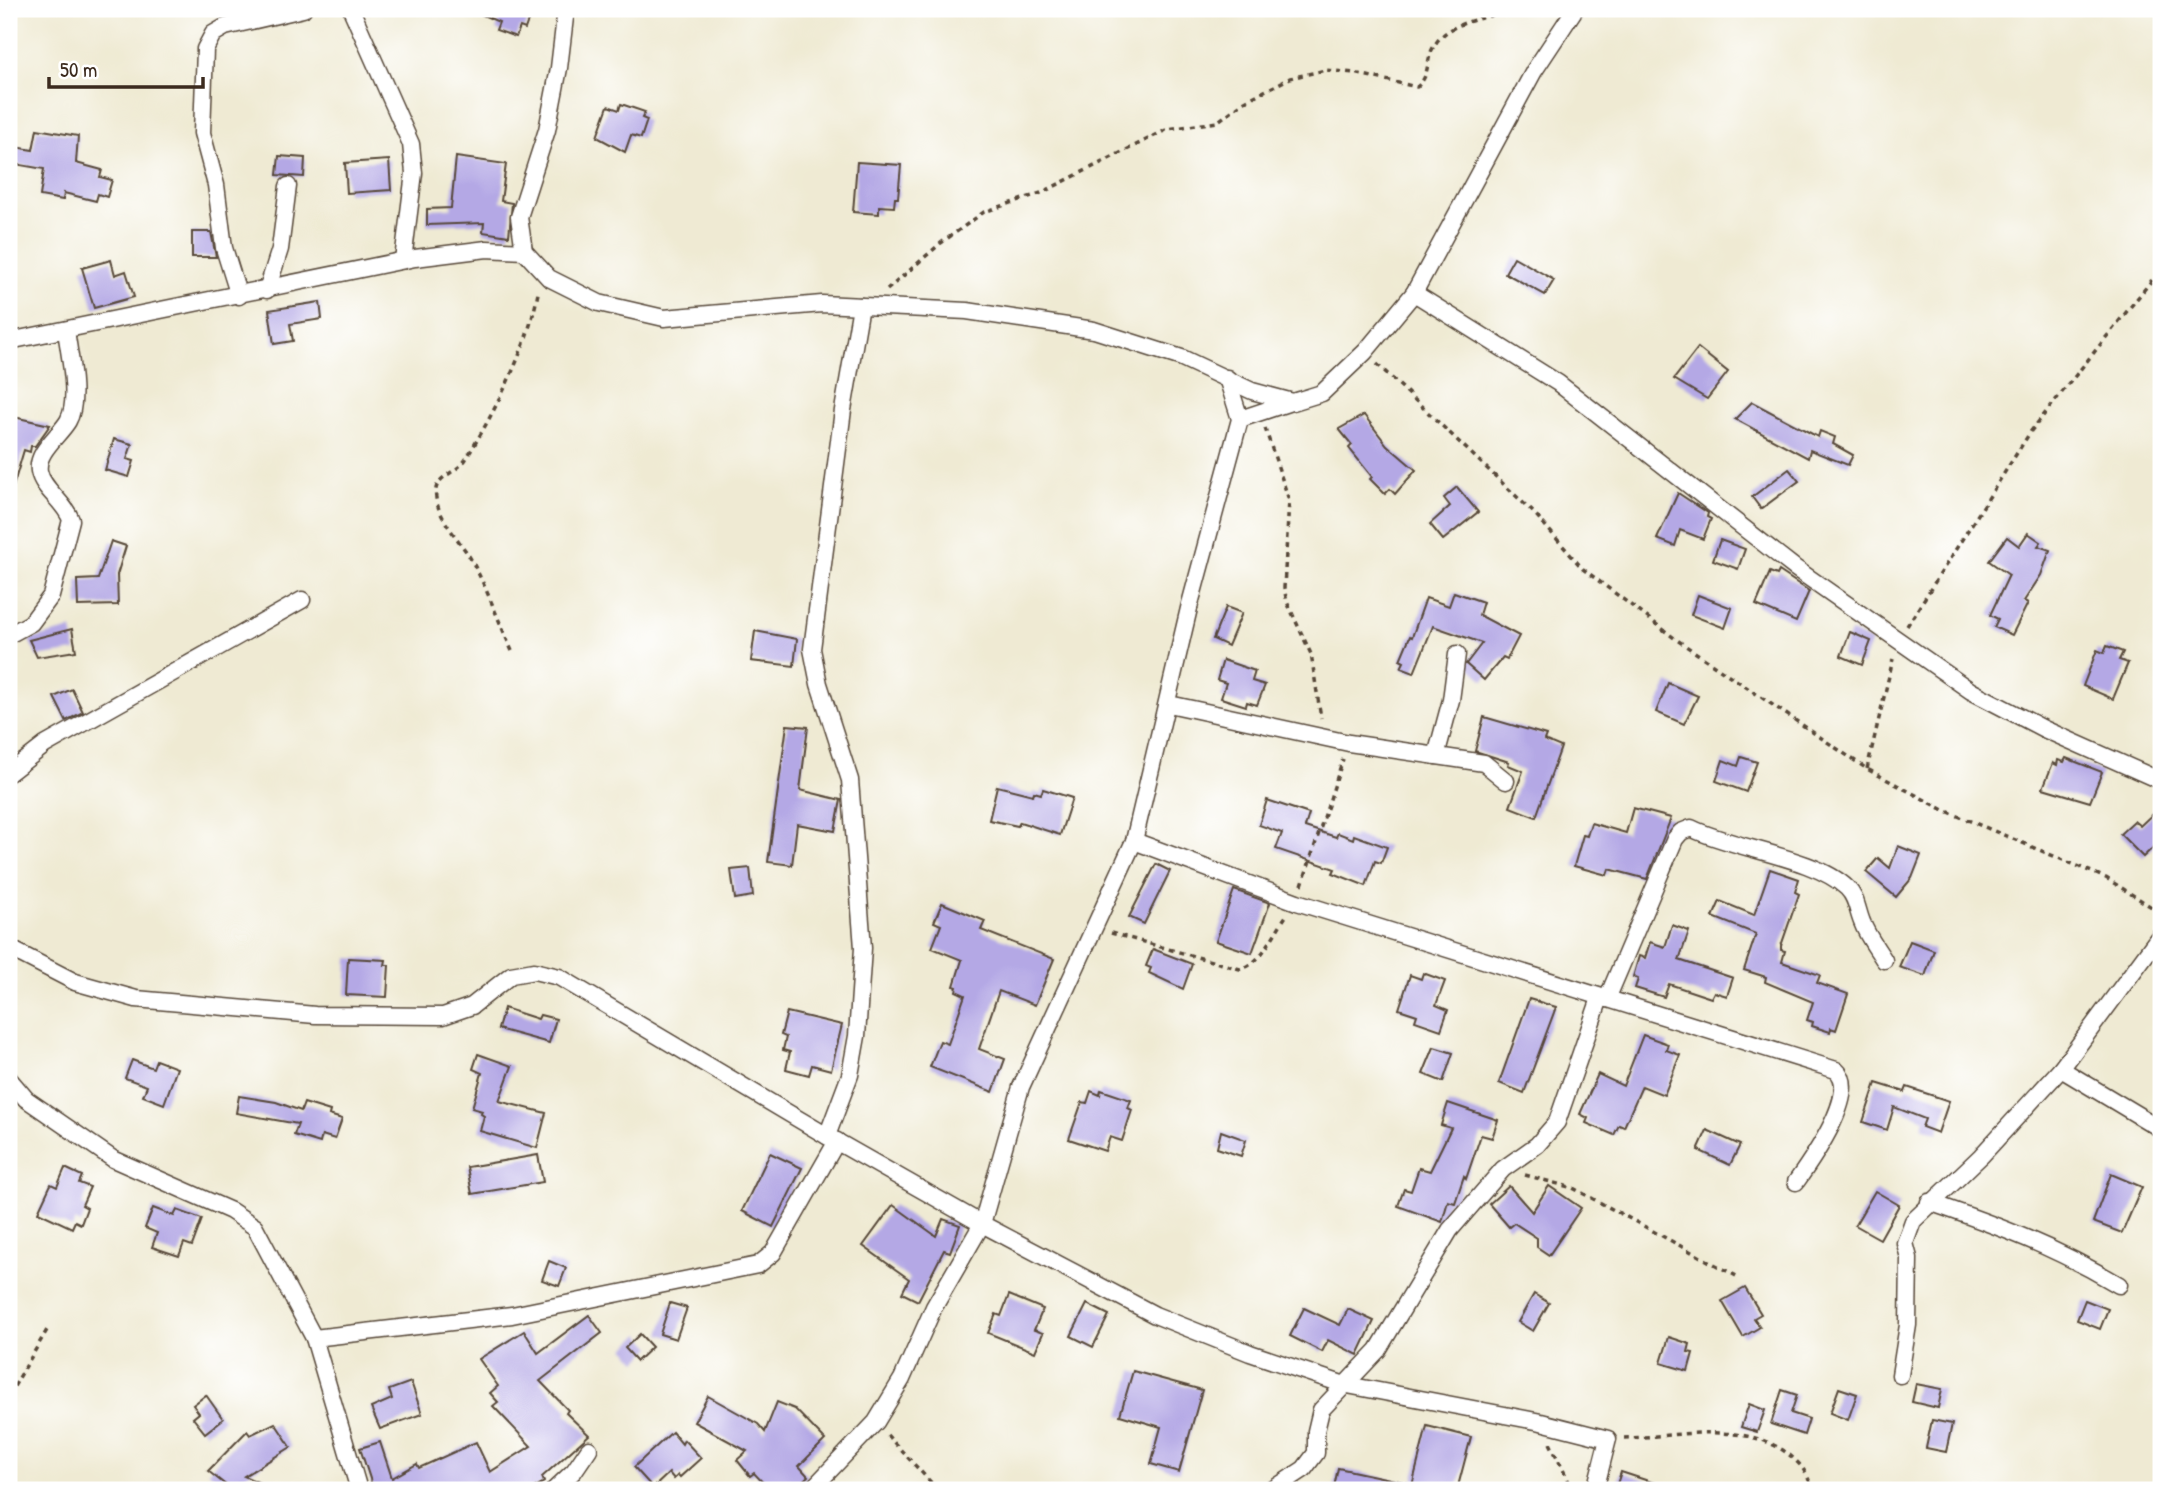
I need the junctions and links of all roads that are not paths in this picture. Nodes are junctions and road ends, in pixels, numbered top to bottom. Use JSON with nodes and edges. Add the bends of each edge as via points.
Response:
{"nodes":[{"id":1,"x":303,"y":9,"type":"edge"},
{"id":2,"x":351,"y":9,"type":"edge"},
{"id":3,"x":566,"y":9,"type":"edge"},
{"id":4,"x":1575,"y":9,"type":"edge"},
{"id":5,"x":288,"y":186,"type":"dead end"},
{"id":6,"x":524,"y":251,"type":"junction"},
{"id":7,"x":403,"y":260,"type":"junction"},
{"id":8,"x":267,"y":290,"type":"junction"},
{"id":9,"x":1413,"y":293,"type":"junction"},
{"id":10,"x":239,"y":296,"type":"junction"},
{"id":11,"x":866,"y":306,"type":"junction"},
{"id":12,"x":66,"y":330,"type":"junction"},
{"id":13,"x":9,"y":341,"type":"edge"},
{"id":14,"x":1227,"y":378,"type":"junction"},
{"id":15,"x":1293,"y":401,"type":"junction"},
{"id":16,"x":1240,"y":419,"type":"junction"},
{"id":17,"x":302,"y":600,"type":"dead end"},
{"id":18,"x":9,"y":635,"type":"edge"},
{"id":19,"x":1457,"y":654,"type":"dead end"},
{"id":20,"x":1169,"y":704,"type":"junction"},
{"id":21,"x":1436,"y":756,"type":"junction"},
{"id":22,"x":9,"y":773,"type":"edge"},
{"id":23,"x":1506,"y":781,"type":"dead end"},
{"id":24,"x":2161,"y":781,"type":"edge"},
{"id":25,"x":1134,"y":841,"type":"junction"},
{"id":26,"x":2161,"y":934,"type":"edge"},
{"id":27,"x":9,"y":948,"type":"edge"},
{"id":28,"x":1884,"y":960,"type":"dead end"},
{"id":29,"x":1603,"y":999,"type":"junction"},
{"id":30,"x":2061,"y":1069,"type":"junction"},
{"id":31,"x":9,"y":1079,"type":"edge"},
{"id":32,"x":2161,"y":1129,"type":"edge"},
{"id":33,"x":832,"y":1139,"type":"junction"},
{"id":34,"x":1796,"y":1182,"type":"dead end"},
{"id":35,"x":1929,"y":1202,"type":"junction"},
{"id":36,"x":982,"y":1224,"type":"junction"},
{"id":37,"x":2119,"y":1285,"type":"dead end"},
{"id":38,"x":314,"y":1338,"type":"junction"},
{"id":39,"x":1899,"y":1375,"type":"dead end"},
{"id":40,"x":1342,"y":1384,"type":"junction"},
{"id":41,"x":589,"y":1449,"type":"dead end"},
{"id":42,"x":359,"y":1490,"type":"edge"},
{"id":43,"x":554,"y":1490,"type":"edge"},
{"id":44,"x":811,"y":1490,"type":"edge"},
{"id":45,"x":1272,"y":1490,"type":"edge"},
{"id":46,"x":1595,"y":1490,"type":"edge"}],
"edges":[{"from":1,"to":10,"type":"street","via":[[226,27],[212,34],[205,49],[202,133],[216,185],[224,248]]},
{"from":2,"to":7,"type":"street","via":[[411,145],[412,206]]},
{"from":3,"to":6,"type":"street","via":[[547,130],[519,217]]},
{"from":4,"to":9,"type":"street","via":[[1534,71]]},
{"from":5,"to":8,"type":"street","via":[[280,249]]},
{"from":6,"to":7,"type":"street","via":[[487,249]]},
{"from":6,"to":11,"type":"street","via":[[539,270],[599,303],[664,318],[822,304]]},
{"from":7,"to":8,"type":"street"},
{"from":8,"to":10,"type":"street"},
{"from":9,"to":15,"type":"street","via":[[1365,352],[1322,393]]},
{"from":9,"to":24,"type":"street","via":[[1558,383],[1795,568],[1971,691]]},
{"from":10,"to":12,"type":"street"},
{"from":11,"to":14,"type":"street","via":[[967,311],[1094,330],[1182,358]]},
{"from":11,"to":33,"type":"street","via":[[843,410],[813,649],[818,684],[850,780],[863,947],[857,1036]]},
{"from":12,"to":13,"type":"street"},
{"from":12,"to":18,"type":"street","via":[[75,405],[40,457],[38,468],[71,520],[51,596],[32,623]]},
{"from":14,"to":15,"type":"street","via":[[1252,391]]},
{"from":14,"to":16,"type":"street"},
{"from":15,"to":16,"type":"street"},
{"from":16,"to":20,"type":"street","via":[[1190,604]]},
{"from":17,"to":22,"type":"street","via":[[45,746]]},
{"from":19,"to":21,"type":"street"},
{"from":20,"to":21,"type":"street","via":[[1349,743]]},
{"from":20,"to":25,"type":"street"},
{"from":21,"to":23,"type":"street","via":[[1484,763]]},
{"from":25,"to":29,"type":"street","via":[[1297,902]]},
{"from":25,"to":36,"type":"street","via":[[1021,1087]]},
{"from":26,"to":30,"type":"street"},
{"from":27,"to":33,"type":"street","via":[[75,982],[136,999],[316,1015],[443,1016],[472,1006],[511,975],[534,971],[559,977]]},
{"from":28,"to":29,"type":"street","via":[[1846,888],[1791,861],[1717,841],[1691,828],[1675,839]]},
{"from":29,"to":34,"type":"street","via":[[1766,1046],[1842,1075],[1844,1085],[1827,1138]]},
{"from":29,"to":40,"type":"street","via":[[1557,1122],[1537,1145],[1503,1169],[1450,1230],[1378,1350]]},
{"from":30,"to":32,"type":"street"},
{"from":30,"to":35,"type":"street","via":[[1981,1156]]},
{"from":31,"to":38,"type":"street","via":[[26,1099],[113,1159],[231,1211],[255,1227]]},
{"from":33,"to":36,"type":"street"},
{"from":33,"to":38,"type":"street","via":[[773,1253],[758,1265],[512,1315]]},
{"from":35,"to":37,"type":"street","via":[[2067,1254]]},
{"from":35,"to":39,"type":"street","via":[[1913,1221],[1905,1243],[1908,1325]]},
{"from":36,"to":40,"type":"street","via":[[1155,1315]]},
{"from":36,"to":44,"type":"street","via":[[876,1422]]},
{"from":38,"to":42,"type":"street"},
{"from":40,"to":45,"type":"street","via":[[1321,1410],[1316,1453],[1304,1469]]},
{"from":40,"to":46,"type":"street","via":[[1608,1439]]},
{"from":41,"to":43,"type":"street","via":[[574,1472]]}]}
